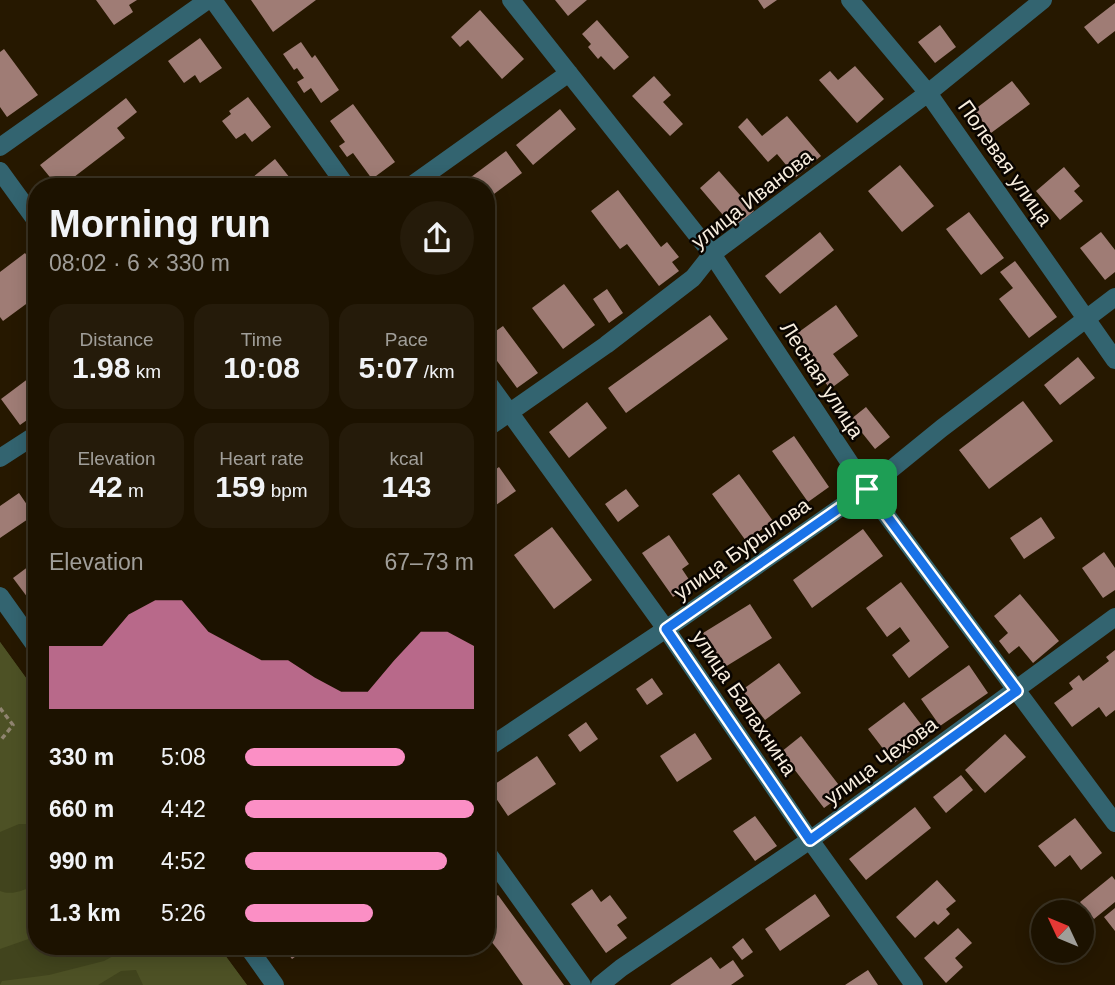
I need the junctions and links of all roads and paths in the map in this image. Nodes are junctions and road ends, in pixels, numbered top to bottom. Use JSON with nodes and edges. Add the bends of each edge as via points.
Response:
{"nodes":[{"id":1,"x":210,"y":0,"type":"edge"},
{"id":2,"x":511,"y":0,"type":"edge"},
{"id":3,"x":850,"y":0,"type":"edge"},
{"id":4,"x":1043,"y":0,"type":"edge"},
{"id":5,"x":569,"y":73,"type":"junction"},
{"id":6,"x":928,"y":93,"type":"junction"},
{"id":7,"x":0,"y":147,"type":"edge"},
{"id":8,"x":0,"y":171,"type":"edge"},
{"id":9,"x":340,"y":178,"type":"edge"},
{"id":10,"x":422,"y":178,"type":"edge"},
{"id":11,"x":28,"y":210,"type":"edge"},
{"id":12,"x":712,"y":254,"type":"junction"},
{"id":13,"x":1115,"y":297,"type":"edge"},
{"id":14,"x":1086,"y":318,"type":"junction"},
{"id":15,"x":1115,"y":360,"type":"edge"},
{"id":16,"x":495,"y":392,"type":"edge"},
{"id":17,"x":510,"y":413,"type":"junction"},
{"id":18,"x":495,"y":423,"type":"edge"},
{"id":19,"x":28,"y":440,"type":"edge"},
{"id":20,"x":0,"y":458,"type":"edge"},
{"id":21,"x":867,"y":489,"type":"junction"},
{"id":22,"x":0,"y":596,"type":"edge"},
{"id":23,"x":1115,"y":617,"type":"edge"},
{"id":24,"x":666,"y":629,"type":"junction"},
{"id":25,"x":28,"y":635,"type":"edge"},
{"id":26,"x":1017,"y":691,"type":"junction"},
{"id":27,"x":0,"y":708,"type":"edge"},
{"id":28,"x":0,"y":741,"type":"edge"},
{"id":29,"x":495,"y":743,"type":"edge"},
{"id":30,"x":1115,"y":823,"type":"edge"},
{"id":31,"x":810,"y":840,"type":"junction"},
{"id":32,"x":495,"y":864,"type":"edge"},
{"id":33,"x":254,"y":955,"type":"edge"},
{"id":34,"x":275,"y":985,"type":"edge"},
{"id":35,"x":582,"y":985,"type":"edge"},
{"id":36,"x":600,"y":985,"type":"edge"},
{"id":37,"x":914,"y":985,"type":"edge"}],
"edges":[{"from":1,"to":7,"type":"street"},
{"from":1,"to":9,"type":"street"},
{"from":2,"to":5,"type":"street","name":"Лесная улица"},
{"from":3,"to":6,"type":"street","name":"Полевая улица"},
{"from":4,"to":6,"type":"street","name":"улица Иванова"},
{"from":5,"to":10,"type":"street"},
{"from":5,"to":12,"type":"street","name":"Лесная улица"},
{"from":6,"to":12,"type":"street","name":"улица Иванова"},
{"from":6,"to":14,"type":"street","name":"Полевая улица"},
{"from":8,"to":11,"type":"street"},
{"from":12,"to":17,"type":"street","name":"улица Иванова","via":[[693,278]]},
{"from":12,"to":21,"type":"street","name":"Лесная улица"},
{"from":13,"to":14,"type":"street","name":"улица Бурылова"},
{"from":14,"to":15,"type":"street","name":"Полевая улица"},
{"from":14,"to":21,"type":"street","name":"улица Бурылова"},
{"from":16,"to":17,"type":"street","name":"улица Балахнина"},
{"from":17,"to":18,"type":"street","name":"улица Иванова"},
{"from":17,"to":24,"type":"street","name":"улица Балахнина"},
{"from":19,"to":20,"type":"street"},
{"from":21,"to":24,"type":"street","name":"улица Бурылова"},
{"from":21,"to":26,"type":"street","name":"Лесная улица"},
{"from":22,"to":25,"type":"street"},
{"from":23,"to":26,"type":"street","name":"улица Чехова"},
{"from":24,"to":29,"type":"street","name":"улица Бурылова"},
{"from":24,"to":31,"type":"street","name":"улица Балахнина"},
{"from":26,"to":30,"type":"street","name":"Лесная улица"},
{"from":26,"to":31,"type":"street","name":"улица Чехова"},
{"from":27,"to":28,"type":"path","via":[[13,726]]},
{"from":31,"to":36,"type":"street","name":"улица Чехова"},
{"from":31,"to":37,"type":"street","name":"улица Балахнина"},
{"from":32,"to":35,"type":"street"},
{"from":33,"to":34,"type":"street"}]}
